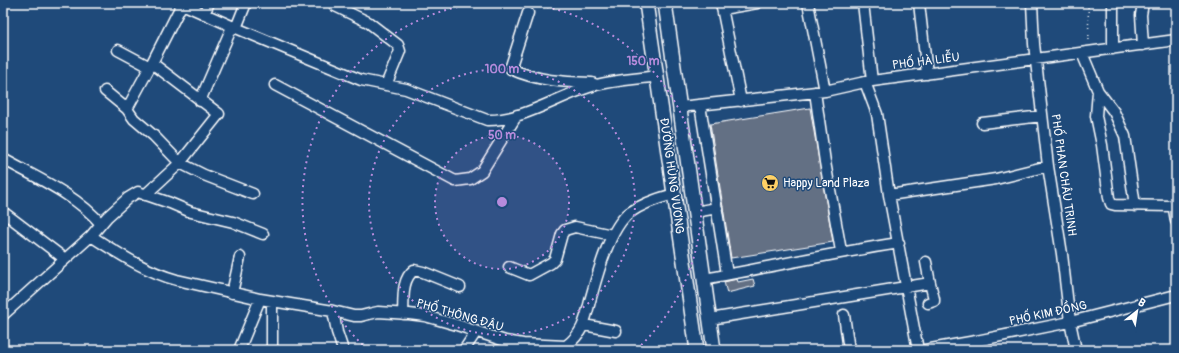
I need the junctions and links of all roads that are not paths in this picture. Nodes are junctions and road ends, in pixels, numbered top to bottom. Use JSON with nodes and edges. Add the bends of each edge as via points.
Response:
{"nodes":[{"id":1,"x":209,"y":3,"type":"edge"},
{"id":2,"x":246,"y":3,"type":"edge"},
{"id":3,"x":646,"y":3,"type":"edge"},
{"id":4,"x":757,"y":3,"type":"edge"},
{"id":5,"x":808,"y":3,"type":"edge"},
{"id":6,"x":863,"y":3,"type":"edge"},
{"id":7,"x":919,"y":3,"type":"edge"},
{"id":8,"x":1032,"y":3,"type":"edge"},
{"id":9,"x":1142,"y":3,"type":"edge"},
{"id":10,"x":181,"y":4,"type":"edge"},
{"id":11,"x":335,"y":6,"type":"dead end"},
{"id":12,"x":722,"y":6,"type":"edge"},
{"id":13,"x":1113,"y":6,"type":"dead end"},
{"id":14,"x":666,"y":9,"type":"edge"},
{"id":15,"x":528,"y":13,"type":"dead end"},
{"id":16,"x":204,"y":14,"type":"junction"},
{"id":17,"x":648,"y":18,"type":"junction"},
{"id":18,"x":234,"y":27,"type":"junction"},
{"id":19,"x":1176,"y":40,"type":"edge"},
{"id":20,"x":1143,"y":45,"type":"junction"},
{"id":21,"x":1114,"y":49,"type":"junction"},
{"id":22,"x":118,"y":50,"type":"dead end"},
{"id":23,"x":1086,"y":53,"type":"junction"},
{"id":24,"x":1036,"y":60,"type":"junction"},
{"id":25,"x":151,"y":65,"type":"junction"},
{"id":26,"x":927,"y":74,"type":"junction"},
{"id":27,"x":658,"y":76,"type":"junction"},
{"id":28,"x":868,"y":81,"type":"junction"},
{"id":29,"x":276,"y":84,"type":"dead end"},
{"id":30,"x":386,"y":85,"type":"junction"},
{"id":31,"x":596,"y":85,"type":"junction"},
{"id":32,"x":105,"y":91,"type":"dead end"},
{"id":33,"x":820,"y":91,"type":"junction"},
{"id":34,"x":1098,"y":91,"type":"junction"},
{"id":35,"x":200,"y":100,"type":"junction"},
{"id":36,"x":740,"y":101,"type":"junction"},
{"id":37,"x":700,"y":105,"type":"junction"},
{"id":38,"x":680,"y":107,"type":"junction"},
{"id":39,"x":127,"y":109,"type":"junction"},
{"id":40,"x":517,"y":115,"type":"junction"},
{"id":41,"x":1042,"y":116,"type":"junction"},
{"id":42,"x":982,"y":123,"type":"dead end"},
{"id":43,"x":3,"y":159,"type":"edge"},
{"id":44,"x":180,"y":163,"type":"junction"},
{"id":45,"x":1048,"y":166,"type":"junction"},
{"id":46,"x":253,"y":194,"type":"dead end"},
{"id":47,"x":674,"y":194,"type":"junction"},
{"id":48,"x":145,"y":195,"type":"junction"},
{"id":49,"x":889,"y":195,"type":"junction"},
{"id":50,"x":1135,"y":206,"type":"junction"},
{"id":51,"x":717,"y":208,"type":"junction"},
{"id":52,"x":3,"y":212,"type":"edge"},
{"id":53,"x":695,"y":212,"type":"junction"},
{"id":54,"x":1176,"y":221,"type":"edge"},
{"id":55,"x":101,"y":224,"type":"junction"},
{"id":56,"x":263,"y":234,"type":"dead end"},
{"id":57,"x":612,"y":235,"type":"junction"},
{"id":58,"x":91,"y":236,"type":"junction"},
{"id":59,"x":899,"y":243,"type":"junction"},
{"id":60,"x":841,"y":252,"type":"junction"},
{"id":61,"x":240,"y":257,"type":"dead end"},
{"id":62,"x":65,"y":259,"type":"junction"},
{"id":63,"x":926,"y":262,"type":"dead end"},
{"id":64,"x":509,"y":267,"type":"dead end"},
{"id":65,"x":727,"y":274,"type":"junction"},
{"id":66,"x":704,"y":279,"type":"junction"},
{"id":67,"x":930,"y":283,"type":"junction"},
{"id":68,"x":460,"y":287,"type":"dead end"},
{"id":69,"x":908,"y":287,"type":"junction"},
{"id":70,"x":232,"y":293,"type":"junction"},
{"id":71,"x":1176,"y":296,"type":"edge"},
{"id":72,"x":260,"y":299,"type":"junction"},
{"id":73,"x":272,"y":301,"type":"junction"},
{"id":74,"x":928,"y":303,"type":"dead end"},
{"id":75,"x":333,"y":311,"type":"junction"},
{"id":76,"x":403,"y":314,"type":"junction"},
{"id":77,"x":3,"y":315,"type":"edge"},
{"id":78,"x":844,"y":315,"type":"dead end"},
{"id":79,"x":710,"y":319,"type":"junction"},
{"id":80,"x":1070,"y":322,"type":"junction"},
{"id":81,"x":584,"y":325,"type":"junction"},
{"id":82,"x":616,"y":331,"type":"dead end"},
{"id":83,"x":476,"y":332,"type":"junction"},
{"id":84,"x":565,"y":348,"type":"edge"},
{"id":85,"x":239,"y":350,"type":"edge"},
{"id":86,"x":272,"y":350,"type":"edge"},
{"id":87,"x":343,"y":350,"type":"edge"},
{"id":88,"x":464,"y":350,"type":"edge"},
{"id":89,"x":697,"y":350,"type":"edge"},
{"id":90,"x":714,"y":350,"type":"edge"},
{"id":91,"x":849,"y":350,"type":"edge"},
{"id":92,"x":918,"y":350,"type":"edge"},
{"id":93,"x":925,"y":350,"type":"edge"},
{"id":94,"x":1076,"y":350,"type":"edge"}],
"edges":[{"from":1,"to":16,"type":"street"},
{"from":2,"to":18,"type":"street"},
{"from":3,"to":17,"type":"main road","name":"ĐƯỜNG HÙNG VƯƠNG"},
{"from":4,"to":12,"type":"street"},
{"from":5,"to":33,"type":"street"},
{"from":6,"to":28,"type":"street"},
{"from":7,"to":26,"type":"street"},
{"from":8,"to":24,"type":"street","name":"PHỐ PHAN CHÂU TRINH"},
{"from":9,"to":20,"type":"street"},
{"from":10,"to":16,"type":"street"},
{"from":10,"to":25,"type":"street"},
{"from":11,"to":30,"type":"street","via":[[368,22],[398,45],[400,51]]},
{"from":12,"to":36,"type":"street"},
{"from":13,"to":21,"type":"street"},
{"from":14,"to":17,"type":"main road"},
{"from":14,"to":38,"type":"main road","name":"ĐƯỜNG HÙNG VƯƠNG"},
{"from":15,"to":31,"type":"street","via":[[511,69],[524,75],[559,82]]},
{"from":16,"to":18,"type":"street"},
{"from":17,"to":27,"type":"main road","name":"ĐƯỜNG HÙNG VƯƠNG"},
{"from":18,"to":30,"type":"street","via":[[361,80]]},
{"from":18,"to":35,"type":"street"},
{"from":19,"to":20,"type":"street","name":"PHỐ HÀ LIỄU"},
{"from":20,"to":21,"type":"street","name":"PHỐ HÀ LIỄU"},
{"from":21,"to":23,"type":"street","name":"PHỐ HÀ LIỄU"},
{"from":22,"to":25,"type":"street"},
{"from":23,"to":24,"type":"street","name":"PHỐ HÀ LIỄU"},
{"from":23,"to":34,"type":"street"},
{"from":24,"to":26,"type":"street","name":"PHỐ HÀ LIỄU"},
{"from":24,"to":41,"type":"street","name":"PHỐ PHAN CHÂU TRINH"},
{"from":25,"to":35,"type":"street"},
{"from":25,"to":39,"type":"street"},
{"from":26,"to":28,"type":"street","name":"PHỐ HÀ LIỄU"},
{"from":27,"to":31,"type":"street"},
{"from":27,"to":47,"type":"main road","name":"ĐƯỜNG HÙNG VƯƠNG"},
{"from":28,"to":33,"type":"street","name":"PHỐ HÀ LIỄU"},
{"from":28,"to":49,"type":"street","via":[[877,114]]},
{"from":29,"to":40,"type":"street","via":[[455,181],[470,179],[482,171]]},
{"from":30,"to":40,"type":"street","via":[[406,89],[487,120]]},
{"from":31,"to":40,"type":"street"},
{"from":32,"to":39,"type":"street"},
{"from":33,"to":36,"type":"street","name":"PHỐ HÀ LIỄU"},
{"from":33,"to":60,"type":"street","via":[[825,162]]},
{"from":34,"to":50,"type":"street","via":[[1114,112],[1125,136]]},
{"from":34,"to":50,"type":"street","via":[[1096,116],[1110,201],[1115,205]]},
{"from":35,"to":44,"type":"street","via":[[219,114]]},
{"from":36,"to":37,"type":"street","name":"PHỐ HÀ LIỄU"},
{"from":37,"to":38,"type":"street","name":"PHỐ HÀ LIỄU"},
{"from":37,"to":51,"type":"street"},
{"from":38,"to":53,"type":"main road","name":"ĐƯỜNG HÙNG VƯƠNG"},
{"from":39,"to":44,"type":"street","via":[[134,119]]},
{"from":41,"to":42,"type":"street"},
{"from":41,"to":45,"type":"street","name":"PHỐ PHAN CHÂU TRINH"},
{"from":43,"to":55,"type":"street","via":[[85,207]]},
{"from":44,"to":46,"type":"street"},
{"from":44,"to":48,"type":"street"},
{"from":45,"to":49,"type":"street","via":[[996,179]]},
{"from":45,"to":80,"type":"street","name":"PHỐ PHAN CHÂU TRINH"},
{"from":47,"to":57,"type":"street","name":"PHỐ THÔNG ĐẬU","via":[[644,204],[630,212]]},
{"from":47,"to":89,"type":"main road","name":"ĐƯỜNG HÙNG VƯƠNG"},
{"from":48,"to":55,"type":"street","via":[[138,192],[133,194]]},
{"from":48,"to":56,"type":"street"},
{"from":49,"to":59,"type":"street"},
{"from":50,"to":54,"type":"street","via":[[1171,206]]},
{"from":51,"to":53,"type":"street"},
{"from":51,"to":65,"type":"street"},
{"from":52,"to":62,"type":"street"},
{"from":53,"to":66,"type":"main road","name":"ĐƯỜNG HÙNG VƯƠNG"},
{"from":55,"to":58,"type":"street"},
{"from":57,"to":64,"type":"street","via":[[575,227],[565,230],[552,263],[529,275]]},
{"from":57,"to":81,"type":"street","name":"PHỐ THÔNG ĐẬU","via":[[598,273]]},
{"from":58,"to":62,"type":"street"},
{"from":58,"to":70,"type":"street","name":"PHỐ THÔNG ĐẬU","via":[[165,277]]},
{"from":59,"to":60,"type":"street"},
{"from":59,"to":69,"type":"street"},
{"from":60,"to":65,"type":"street"},
{"from":61,"to":70,"type":"street"},
{"from":62,"to":77,"type":"street"},
{"from":63,"to":67,"type":"street"},
{"from":65,"to":66,"type":"street"},
{"from":66,"to":79,"type":"main road","name":"ĐƯỜNG HÙNG VƯƠNG"},
{"from":67,"to":69,"type":"street"},
{"from":67,"to":74,"type":"street","via":[[934,301]]},
{"from":68,"to":76,"type":"street","via":[[414,270],[404,285]]},
{"from":69,"to":79,"type":"street"},
{"from":69,"to":92,"type":"street"},
{"from":70,"to":72,"type":"street","name":"PHỐ THÔNG ĐẬU"},
{"from":71,"to":80,"type":"street","name":"PHỐ KIM ĐỒNG"},
{"from":72,"to":73,"type":"street","name":"PHỐ THÔNG ĐẬU"},
{"from":72,"to":85,"type":"street"},
{"from":73,"to":75,"type":"street","name":"PHỐ THÔNG ĐẬU"},
{"from":73,"to":86,"type":"street"},
{"from":75,"to":76,"type":"street","name":"PHỐ THÔNG ĐẬU","via":[[354,316],[378,312]]},
{"from":75,"to":87,"type":"street"},
{"from":76,"to":83,"type":"street","name":"PHỐ THÔNG ĐẬU","via":[[425,316]]},
{"from":78,"to":91,"type":"street"},
{"from":79,"to":90,"type":"main road","name":"ĐƯỜNG HÙNG VƯƠNG"},
{"from":80,"to":93,"type":"street","name":"PHỐ KIM ĐỒNG"},
{"from":80,"to":94,"type":"street","name":"PHỐ PHAN CHÂU TRINH"},
{"from":81,"to":82,"type":"street"},
{"from":81,"to":84,"type":"street","name":"PHỐ THÔNG ĐẬU"},
{"from":83,"to":84,"type":"street","name":"PHỐ THÔNG ĐẬU","via":[[514,343]]},
{"from":83,"to":88,"type":"street"}]}
